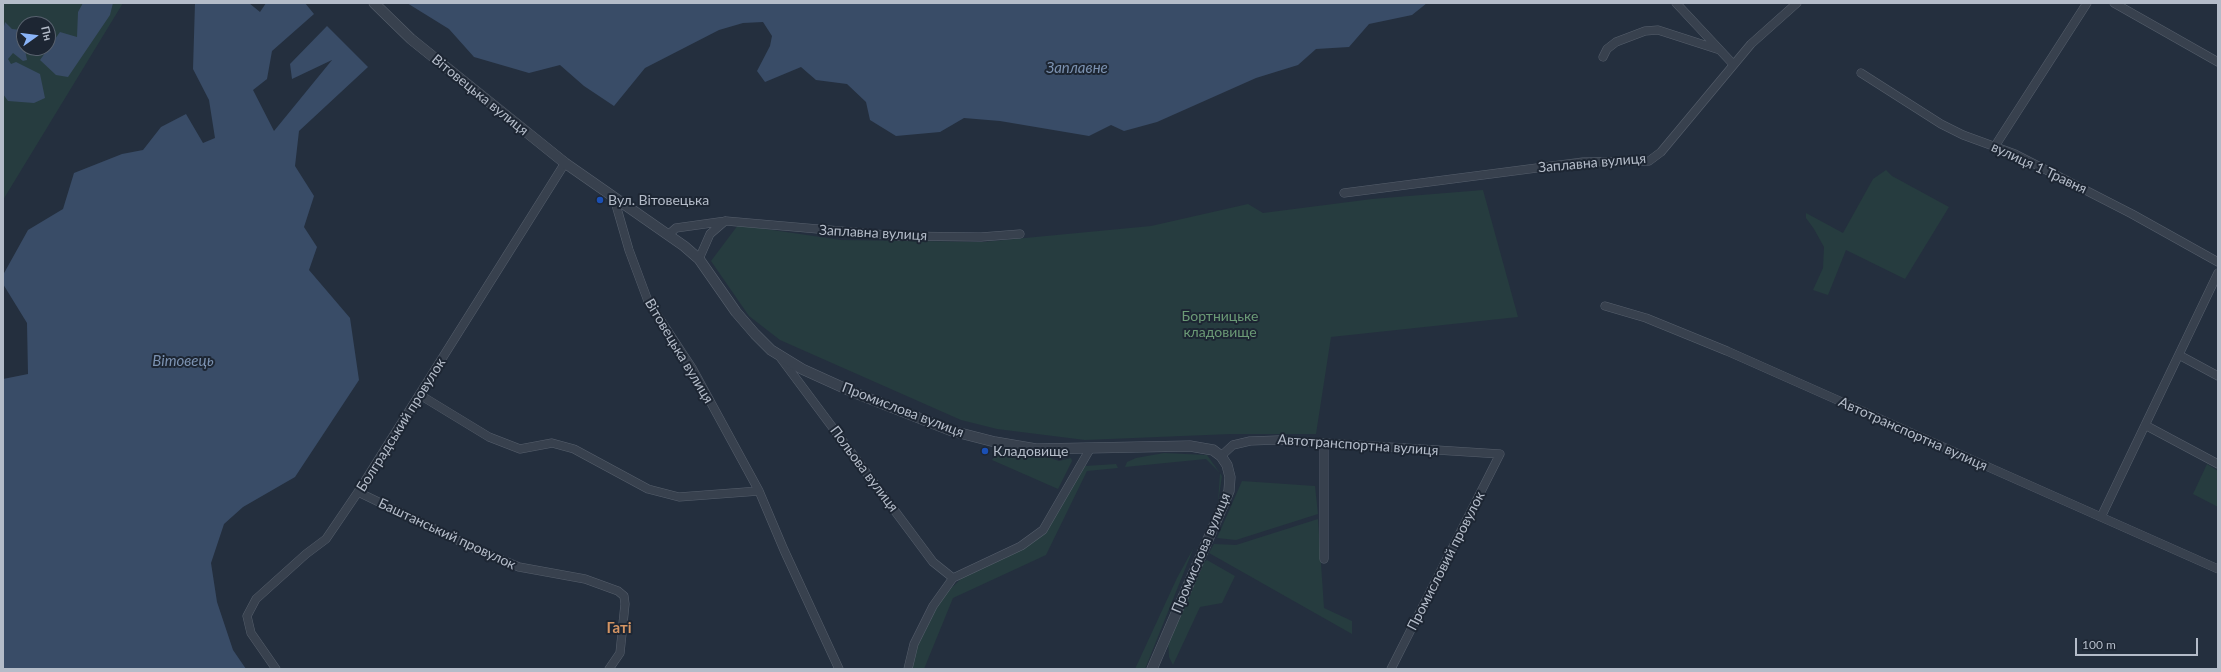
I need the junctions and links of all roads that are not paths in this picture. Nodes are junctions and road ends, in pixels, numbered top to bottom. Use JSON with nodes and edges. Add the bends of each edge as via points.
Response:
{"nodes":[{"id":1,"x":374,"y":3,"type":"edge"},
{"id":2,"x":1676,"y":3,"type":"edge"},
{"id":3,"x":1797,"y":3,"type":"edge"},
{"id":4,"x":2087,"y":3,"type":"edge"},
{"id":5,"x":2114,"y":3,"type":"edge"},
{"id":6,"x":1720,"y":50,"type":"junction"},
{"id":7,"x":1603,"y":57,"type":"dead end"},
{"id":8,"x":2218,"y":62,"type":"edge"},
{"id":9,"x":1733,"y":64,"type":"junction"},
{"id":10,"x":1861,"y":73,"type":"dead end"},
{"id":11,"x":1995,"y":146,"type":"junction"},
{"id":12,"x":564,"y":163,"type":"junction"},
{"id":13,"x":1344,"y":193,"type":"dead end"},
{"id":14,"x":614,"y":198,"type":"junction"},
{"id":15,"x":726,"y":221,"type":"junction"},
{"id":16,"x":1020,"y":234,"type":"dead end"},
{"id":17,"x":668,"y":235,"type":"junction"},
{"id":18,"x":698,"y":259,"type":"junction"},
{"id":19,"x":2218,"y":262,"type":"edge"},
{"id":20,"x":2218,"y":273,"type":"edge"},
{"id":21,"x":1605,"y":306,"type":"dead end"},
{"id":22,"x":2179,"y":355,"type":"junction"},
{"id":23,"x":780,"y":356,"type":"junction"},
{"id":24,"x":2218,"y":376,"type":"edge"},
{"id":25,"x":420,"y":395,"type":"junction"},
{"id":26,"x":2145,"y":425,"type":"junction"},
{"id":27,"x":1324,"y":444,"type":"junction"},
{"id":28,"x":1090,"y":449,"type":"junction"},
{"id":29,"x":1500,"y":454,"type":"joint"},
{"id":30,"x":1221,"y":456,"type":"junction"},
{"id":31,"x":2218,"y":464,"type":"edge"},
{"id":32,"x":759,"y":490,"type":"junction"},
{"id":33,"x":358,"y":492,"type":"junction"},
{"id":34,"x":2101,"y":517,"type":"junction"},
{"id":35,"x":1324,"y":558,"type":"dead end"},
{"id":36,"x":2218,"y":569,"type":"edge"},
{"id":37,"x":953,"y":578,"type":"junction"},
{"id":38,"x":276,"y":669,"type":"edge"},
{"id":39,"x":609,"y":669,"type":"edge"},
{"id":40,"x":839,"y":669,"type":"edge"},
{"id":41,"x":908,"y":669,"type":"edge"},
{"id":42,"x":1152,"y":669,"type":"edge"},
{"id":43,"x":1391,"y":669,"type":"edge"}],
"edges":[{"from":1,"to":12,"type":"street","name":"Вітовецька вулиця","via":[[411,39]]},
{"from":2,"to":6,"type":"street"},
{"from":3,"to":9,"type":"street","name":"Заплавна вулиця","via":[[1772,24]]},
{"from":4,"to":11,"type":"street"},
{"from":5,"to":8,"type":"street"},
{"from":6,"to":7,"type":"street","via":[[1658,30],[1645,31],[1616,42],[1607,49]]},
{"from":6,"to":9,"type":"street"},
{"from":9,"to":13,"type":"street","name":"Заплавна вулиця","via":[[1661,152],[1649,161],[1582,162]]},
{"from":10,"to":11,"type":"street","name":"вулиця 1 Травня","via":[[1941,124]]},
{"from":11,"to":19,"type":"street","name":"вулиця 1 Травня","via":[[2132,214]]},
{"from":12,"to":14,"type":"street","name":"Вітовецька вулиця"},
{"from":12,"to":25,"type":"street","name":"Болградський провулок"},
{"from":14,"to":17,"type":"street","name":"Промислова вулиця"},
{"from":14,"to":32,"type":"street","name":"Вітовецька вулиця","via":[[629,250],[648,301],[692,368]]},
{"from":15,"to":16,"type":"street","name":"Заплавна вулиця","via":[[898,236],[981,237]]},
{"from":15,"to":17,"type":"street","name":"Заплавна вулиця","via":[[688,225],[676,228]]},
{"from":15,"to":18,"type":"street","via":[[710,234]]},
{"from":17,"to":18,"type":"street","name":"Промислова вулиця"},
{"from":18,"to":23,"type":"street","name":"Промислова вулиця","via":[[736,312],[755,334]]},
{"from":20,"to":22,"type":"street"},
{"from":21,"to":34,"type":"street","name":"Автотранспортна вулиця","via":[[1646,318],[1727,351]]},
{"from":22,"to":24,"type":"street"},
{"from":22,"to":26,"type":"street"},
{"from":23,"to":28,"type":"street","name":"Промислова вулиця","via":[[854,393],[952,431],[1036,449]]},
{"from":23,"to":37,"type":"street","name":"Польова вулиця","via":[[933,562]]},
{"from":25,"to":32,"type":"street","via":[[489,437],[520,449],[552,443],[574,449],[648,489],[679,497]]},
{"from":25,"to":33,"type":"street","name":"Болградський провулок"},
{"from":26,"to":31,"type":"street"},
{"from":26,"to":34,"type":"street"},
{"from":27,"to":29,"type":"street","name":"Автотранспортна вулиця"},
{"from":27,"to":30,"type":"street","name":"Автотранспортна вулиця","via":[[1278,440],[1250,441],[1233,445]]},
{"from":27,"to":35,"type":"street"},
{"from":28,"to":30,"type":"street","name":"Промислова вулиця","via":[[1190,446],[1213,450]]},
{"from":28,"to":37,"type":"street","via":[[1043,530],[1021,546]]},
{"from":29,"to":43,"type":"street","name":"Промисловий провулок"},
{"from":30,"to":42,"type":"street","name":"Промислова вулиця","via":[[1230,476],[1228,491]]},
{"from":32,"to":40,"type":"street","name":"Вітовецька вулиця"},
{"from":33,"to":38,"type":"street","name":"Болградський провулок","via":[[326,539],[256,599],[248,616],[251,634]]},
{"from":33,"to":39,"type":"street","name":"Баштанський провулок","via":[[519,567],[585,579],[618,591],[624,596],[626,604],[620,653]]},
{"from":34,"to":36,"type":"street","name":"Автотранспортна вулиця"},
{"from":37,"to":41,"type":"street","via":[[930,612],[914,644]]}]}
